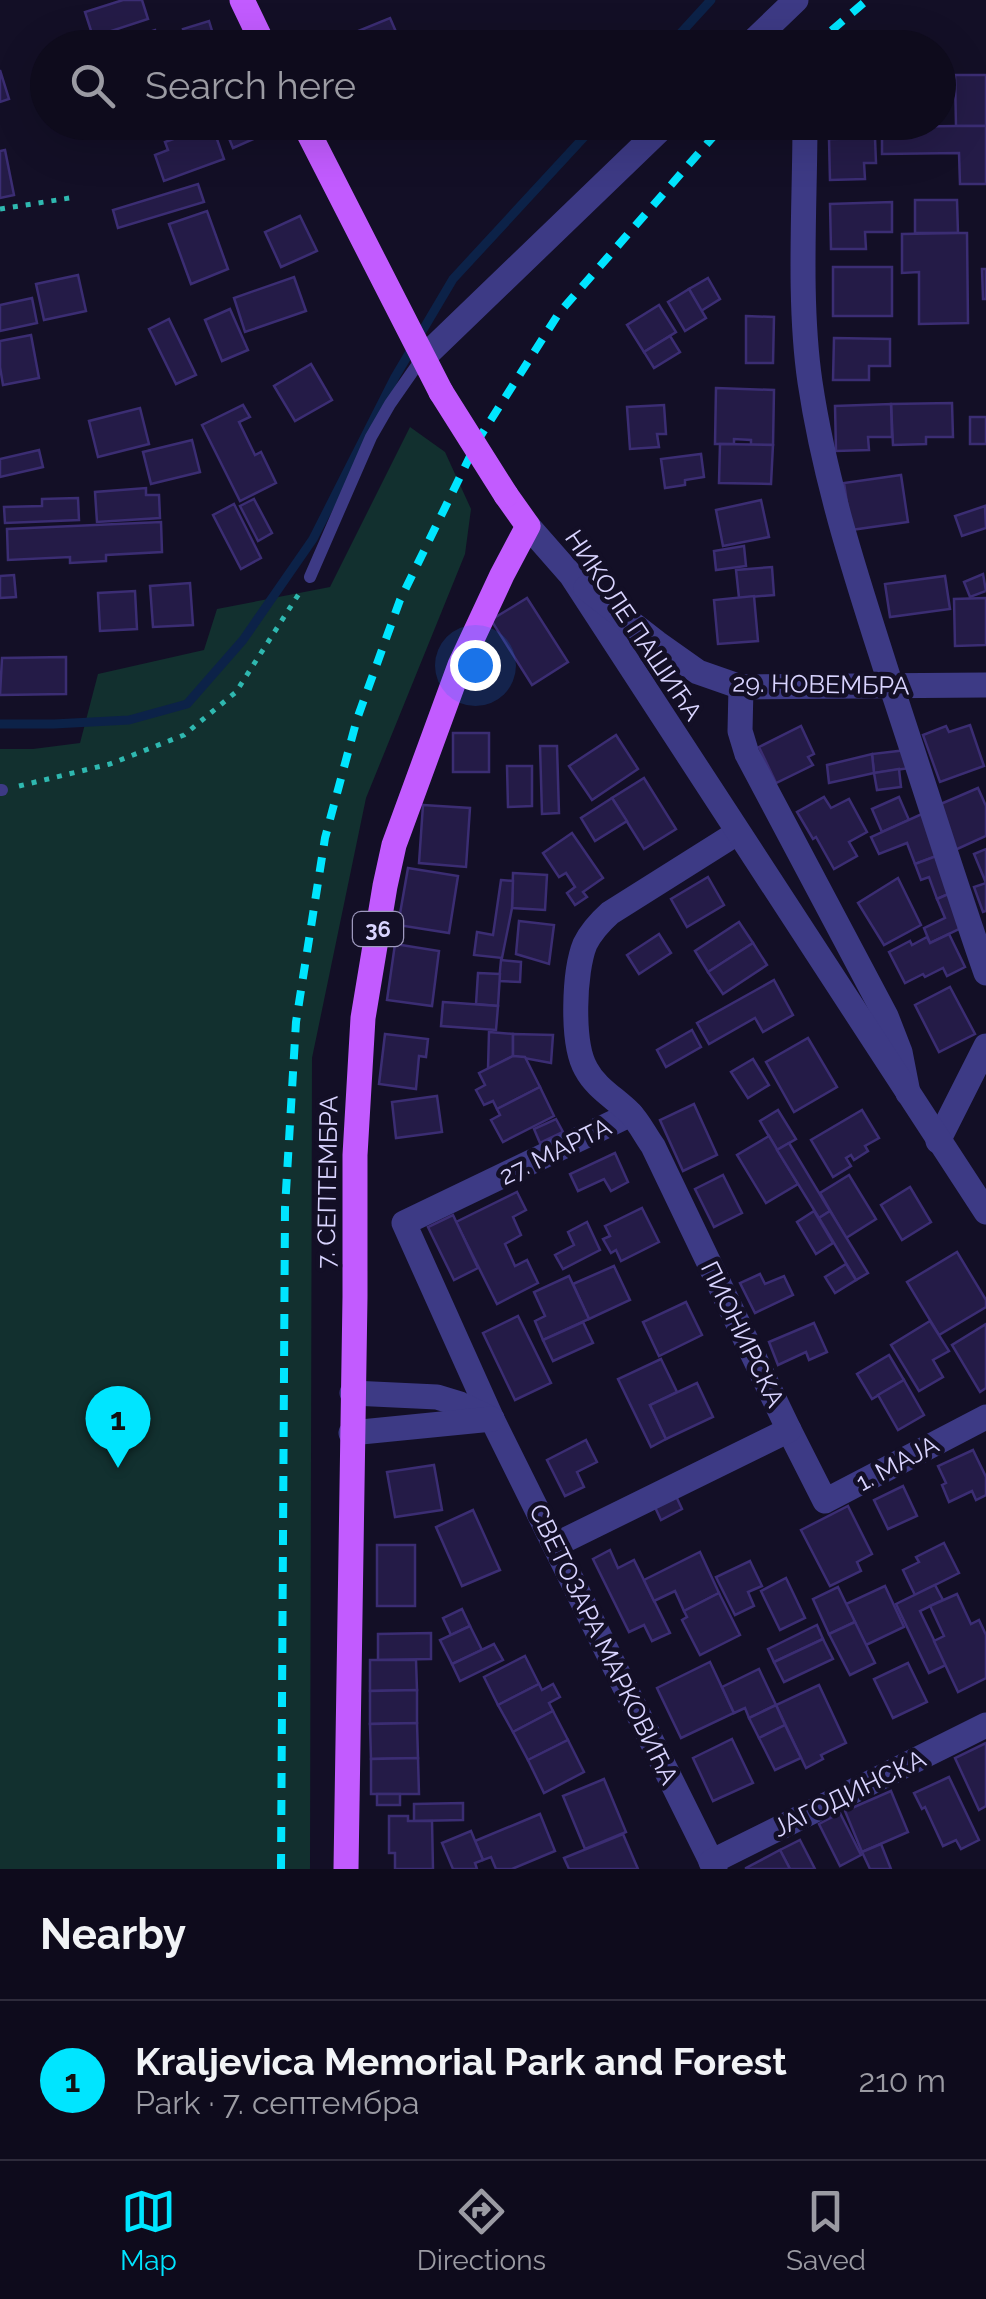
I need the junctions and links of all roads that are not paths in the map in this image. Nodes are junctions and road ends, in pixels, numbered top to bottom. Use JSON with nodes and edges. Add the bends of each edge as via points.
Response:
{"nodes":[{"id":1,"x":242,"y":0,"type":"edge"},
{"id":2,"x":796,"y":0,"type":"edge"},
{"id":3,"x":256,"y":30,"type":"edge"},
{"id":4,"x":765,"y":30,"type":"edge"},
{"id":5,"x":312,"y":140,"type":"edge"},
{"id":6,"x":648,"y":140,"type":"edge"},
{"id":7,"x":805,"y":140,"type":"edge"},
{"id":8,"x":418,"y":348,"type":"junction"},
{"id":9,"x":528,"y":526,"type":"junction"},
{"id":10,"x":571,"y":575,"type":"junction"},
{"id":11,"x":310,"y":577,"type":"road end"},
{"id":12,"x":986,"y":685,"type":"edge"},
{"id":13,"x":892,"y":686,"type":"junction"},
{"id":14,"x":741,"y":687,"type":"junction"},
{"id":15,"x":737,"y":832,"type":"junction"},
{"id":16,"x":986,"y":973,"type":"edge"},
{"id":17,"x":986,"y":1046,"type":"edge"},
{"id":18,"x":909,"y":1096,"type":"junction"},
{"id":19,"x":631,"y":1114,"type":"junction"},
{"id":20,"x":938,"y":1141,"type":"junction"},
{"id":21,"x":986,"y":1212,"type":"edge"},
{"id":22,"x":404,"y":1224,"type":"joint"},
{"id":23,"x":352,"y":1393,"type":"junction"},
{"id":24,"x":986,"y":1417,"type":"edge"},
{"id":25,"x":492,"y":1420,"type":"junction"},
{"id":26,"x":789,"y":1430,"type":"junction"},
{"id":27,"x":351,"y":1433,"type":"junction"},
{"id":28,"x":555,"y":1544,"type":"junction"},
{"id":29,"x":986,"y":1725,"type":"edge"},
{"id":30,"x":713,"y":1865,"type":"edge"},
{"id":31,"x":346,"y":1869,"type":"edge"}],
"edges":[{"from":1,"to":3,"type":"main road"},
{"from":2,"to":4,"type":"street"},
{"from":5,"to":8,"type":"main road","name":"НИКОЛЕ ПАШИЋА"},
{"from":6,"to":8,"type":"street"},
{"from":7,"to":13,"type":"street","via":[[809,379],[840,526]]},
{"from":8,"to":9,"type":"main road","name":"НИКОЛЕ ПАШИЋА","bridge":true},
{"from":8,"to":11,"type":"lane"},
{"from":9,"to":10,"type":"street","name":"НИКОЛЕ ПАШИЋА"},
{"from":9,"to":23,"type":"main road","name":"7. СЕПТЕМБРА","number":"36","via":[[442,710],[384,886],[358,1079]]},
{"from":10,"to":14,"type":"street","name":"29. НОВЕМБРА","via":[[698,672]]},
{"from":10,"to":15,"type":"street","name":"НИКОЛЕ ПАШИЋА"},
{"from":12,"to":13,"type":"street","name":"29. НОВЕМБРА"},
{"from":13,"to":14,"type":"street","name":"29. НОВЕМБРА"},
{"from":13,"to":16,"type":"street"},
{"from":14,"to":18,"type":"street","name":"НИКОЛЕ ПАШИЋА","via":[[747,754],[886,1016]]},
{"from":15,"to":18,"type":"street","name":"НИКОЛЕ ПАШИЋА"},
{"from":15,"to":19,"type":"street","name":"27. МАРТА","via":[[610,913],[585,944],[578,1048],[604,1092]]},
{"from":17,"to":20,"type":"street"},
{"from":18,"to":20,"type":"street","name":"НИКОЛЕ ПАШИЋА"},
{"from":19,"to":22,"type":"street","name":"27. МАРТА"},
{"from":19,"to":26,"type":"street","name":"ПИОНИРСКА","via":[[653,1146]]},
{"from":20,"to":21,"type":"street","name":"НИКОЛЕ ПАШИЋА"},
{"from":22,"to":25,"type":"street","name":"СВЕТОЗАРА МАРКОВИЋА"},
{"from":23,"to":25,"type":"street","via":[[436,1397]]},
{"from":23,"to":27,"type":"main road","name":"7. СЕПТЕМБРА","number":"36"},
{"from":24,"to":26,"type":"street","name":"1. МАЈА","via":[[825,1501]]},
{"from":25,"to":27,"type":"street"},
{"from":25,"to":28,"type":"street","name":"СВЕТОЗАРА МАРКОВИЋА"},
{"from":26,"to":28,"type":"street","name":"ПИОНИРСКА"},
{"from":27,"to":31,"type":"main road","name":"7. СЕПТЕМБРА","number":"36"},
{"from":28,"to":30,"type":"street","name":"СВЕТОЗАРА МАРКОВИЋА"},
{"from":29,"to":30,"type":"street","name":"ЈАГОДИНСКА"}]}
